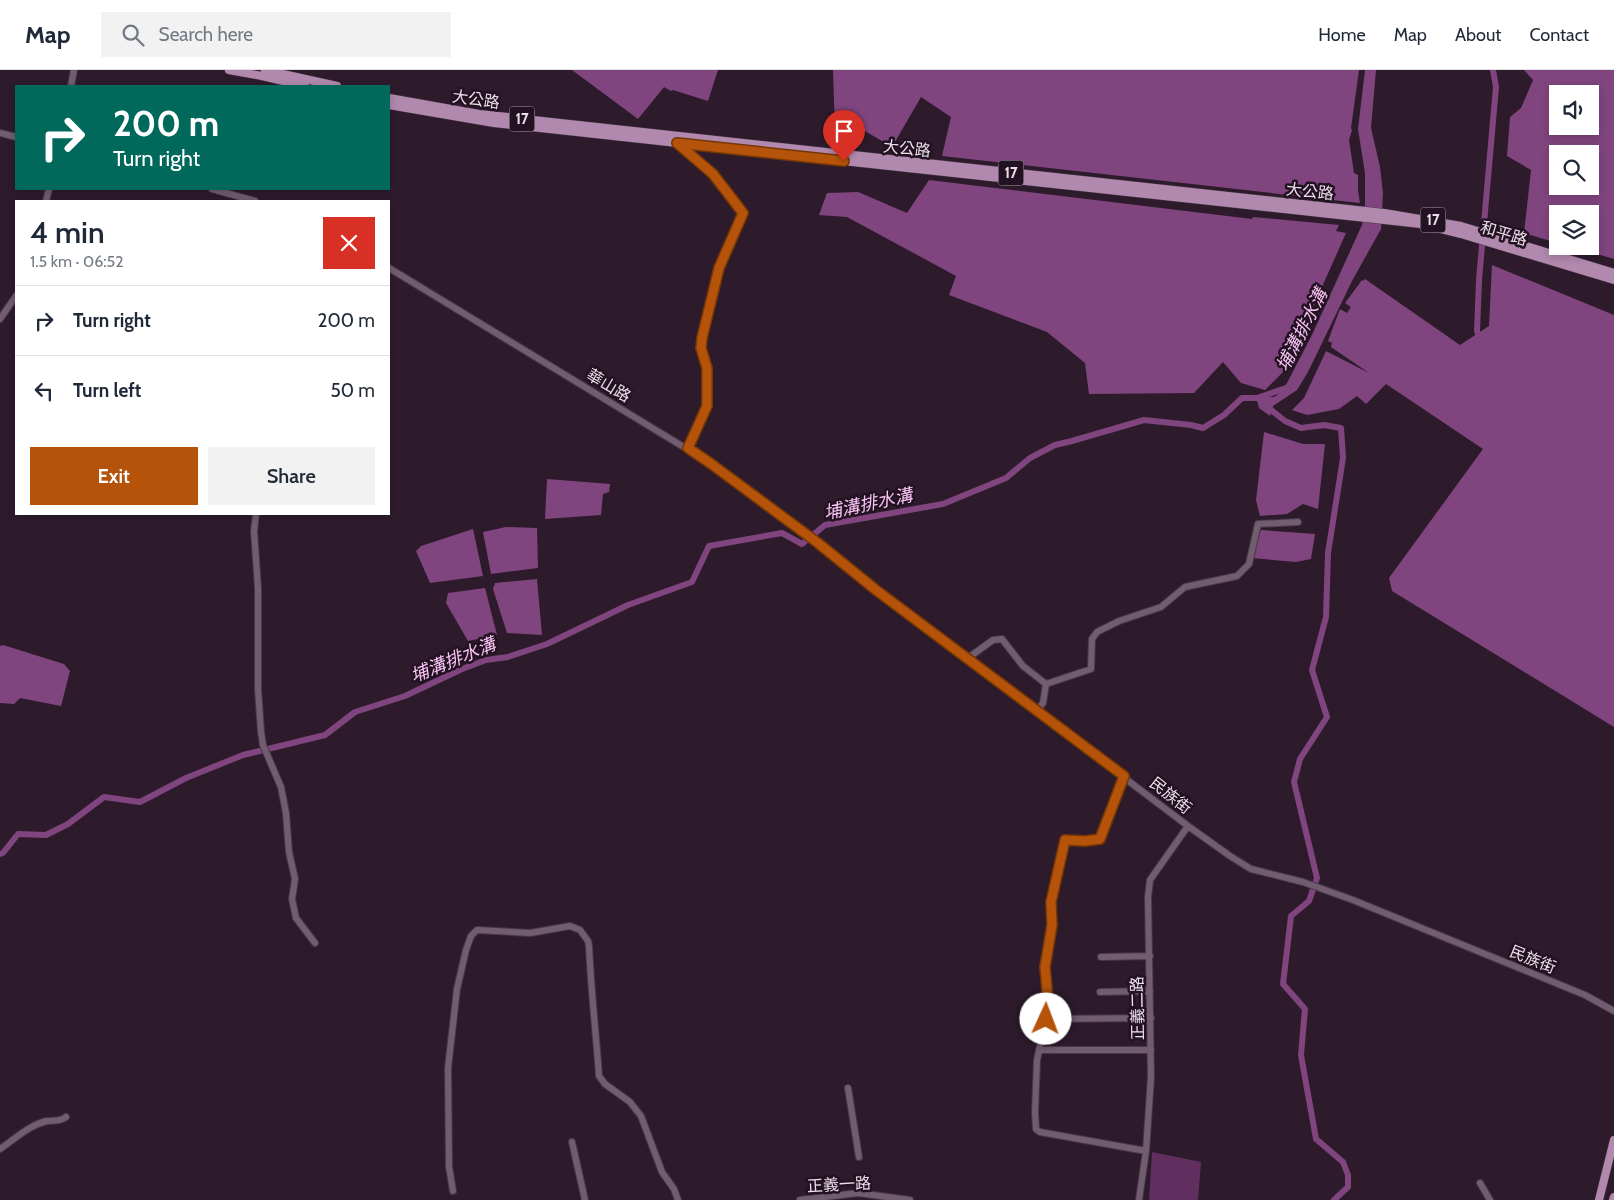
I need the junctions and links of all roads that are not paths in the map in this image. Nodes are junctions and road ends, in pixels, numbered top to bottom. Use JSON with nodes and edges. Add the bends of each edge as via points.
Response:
{"nodes":[{"id":1,"x":74,"y":70,"type":"edge"},
{"id":2,"x":229,"y":70,"type":"edge"},
{"id":3,"x":265,"y":70,"type":"edge"},
{"id":4,"x":289,"y":73,"type":"edge"},
{"id":5,"x":71,"y":85,"type":"edge"},
{"id":6,"x":301,"y":85,"type":"edge"},
{"id":7,"x":332,"y":85,"type":"edge"},
{"id":8,"x":390,"y":98,"type":"edge"},
{"id":9,"x":390,"y":105,"type":"edge"},
{"id":10,"x":0,"y":133,"type":"edge"},
{"id":11,"x":15,"y":137,"type":"edge"},
{"id":12,"x":656,"y":137,"type":"junction"},
{"id":13,"x":677,"y":143,"type":"junction"},
{"id":14,"x":923,"y":167,"type":"junction"},
{"id":15,"x":216,"y":190,"type":"edge"},
{"id":16,"x":251,"y":200,"type":"edge"},
{"id":17,"x":1384,"y":216,"type":"joint"},
{"id":18,"x":390,"y":269,"type":"edge"},
{"id":19,"x":1614,"y":278,"type":"edge"},
{"id":20,"x":15,"y":297,"type":"edge"},
{"id":21,"x":0,"y":319,"type":"edge"},
{"id":22,"x":688,"y":448,"type":"junction"},
{"id":23,"x":256,"y":515,"type":"edge"},
{"id":24,"x":1298,"y":522,"type":"dead end"},
{"id":25,"x":818,"y":543,"type":"joint"},
{"id":26,"x":968,"y":658,"type":"junction"},
{"id":27,"x":1046,"y":684,"type":"junction"},
{"id":28,"x":1037,"y":711,"type":"junction"},
{"id":29,"x":1124,"y":776,"type":"junction"},
{"id":30,"x":1188,"y":826,"type":"junction"},
{"id":31,"x":315,"y":943,"type":"dead end"},
{"id":32,"x":1150,"y":956,"type":"junction"},
{"id":33,"x":1101,"y":957,"type":"dead end"},
{"id":34,"x":1100,"y":992,"type":"dead end"},
{"id":35,"x":1150,"y":992,"type":"junction"},
{"id":36,"x":1614,"y":1011,"type":"edge"},
{"id":37,"x":1150,"y":1018,"type":"junction"},
{"id":38,"x":1046,"y":1019,"type":"junction"},
{"id":39,"x":1039,"y":1050,"type":"junction"},
{"id":40,"x":1151,"y":1050,"type":"junction"},
{"id":41,"x":848,"y":1088,"type":"dead end"},
{"id":42,"x":66,"y":1117,"type":"dead end"},
{"id":43,"x":1614,"y":1140,"type":"edge"},
{"id":44,"x":572,"y":1142,"type":"dead end"},
{"id":45,"x":0,"y":1149,"type":"edge"},
{"id":46,"x":1146,"y":1150,"type":"junction"},
{"id":47,"x":859,"y":1157,"type":"dead end"},
{"id":48,"x":1480,"y":1183,"type":"dead end"},
{"id":49,"x":453,"y":1191,"type":"dead end"},
{"id":50,"x":585,"y":1200,"type":"edge"},
{"id":51,"x":678,"y":1200,"type":"edge"},
{"id":52,"x":800,"y":1200,"type":"edge"},
{"id":53,"x":910,"y":1200,"type":"edge"},
{"id":54,"x":1139,"y":1200,"type":"edge"},
{"id":55,"x":1490,"y":1200,"type":"edge"},
{"id":56,"x":1599,"y":1200,"type":"edge"}],
"edges":[{"from":1,"to":5,"type":"street"},
{"from":2,"to":6,"type":"main road"},
{"from":3,"to":4,"type":"main road"},
{"from":4,"to":7,"type":"main road"},
{"from":8,"to":12,"type":"main road","name":"大公路","number":"17","via":[[479,114]]},
{"from":9,"to":12,"type":"main road","name":"大公路","number":"17","via":[[494,123]]},
{"from":10,"to":11,"type":"street"},
{"from":12,"to":13,"type":"main road","name":"大公路","number":"17"},
{"from":12,"to":14,"type":"main road","name":"大公路","number":"17"},
{"from":13,"to":14,"type":"main road","name":"大公路","number":"17"},
{"from":13,"to":22,"type":"street","via":[[713,174],[743,213],[719,268],[702,338],[701,348],[707,368],[707,406]]},
{"from":14,"to":17,"type":"main road","name":"大公路","number":"17"},
{"from":15,"to":16,"type":"street"},
{"from":17,"to":19,"type":"main road","name":"和平路","number":"17","via":[[1479,236]]},
{"from":18,"to":22,"type":"street","name":"華山路"},
{"from":20,"to":21,"type":"street"},
{"from":22,"to":25,"type":"street","name":"華山路"},
{"from":23,"to":31,"type":"street","via":[[261,732],[263,745],[281,787],[286,813],[295,879],[292,899],[296,918]]},
{"from":24,"to":27,"type":"street","via":[[1258,524],[1249,564],[1237,576],[1185,586],[1161,607],[1097,632],[1092,639],[1090,670]]},
{"from":25,"to":26,"type":"street","name":"民族街"},
{"from":26,"to":27,"type":"street","via":[[993,640],[1002,638],[1024,666]]},
{"from":26,"to":28,"type":"street","name":"民族街"},
{"from":27,"to":28,"type":"street","via":[[1043,703]]},
{"from":28,"to":29,"type":"street","name":"民族街"},
{"from":29,"to":30,"type":"street","name":"民族街"},
{"from":29,"to":38,"type":"street","via":[[1100,839],[1065,840],[1051,902],[1052,925],[1045,967]]},
{"from":30,"to":32,"type":"street","name":"正義二路","via":[[1150,880]]},
{"from":30,"to":36,"type":"street","name":"民族街","via":[[1252,869],[1303,882],[1383,911],[1585,995]]},
{"from":32,"to":33,"type":"street"},
{"from":32,"to":35,"type":"street","name":"正義二路"},
{"from":34,"to":35,"type":"street"},
{"from":35,"to":37,"type":"street","name":"正義二路"},
{"from":37,"to":38,"type":"street"},
{"from":37,"to":40,"type":"street","name":"正義二路"},
{"from":38,"to":39,"type":"street"},
{"from":39,"to":40,"type":"street"},
{"from":39,"to":46,"type":"street","via":[[1036,1130]]},
{"from":40,"to":46,"type":"street","name":"正義二路"},
{"from":41,"to":47,"type":"street"},
{"from":42,"to":45,"type":"street","via":[[31,1126]]},
{"from":43,"to":56,"type":"main road"},
{"from":44,"to":50,"type":"street"},
{"from":46,"to":54,"type":"street","name":"正義二路"},
{"from":48,"to":55,"type":"street"},
{"from":49,"to":51,"type":"street","via":[[448,1167],[448,1068],[457,989],[471,936],[477,930],[530,933],[570,926],[584,934],[589,946],[599,1076],[630,1102],[641,1116],[662,1172]]},
{"from":52,"to":53,"type":"street","name":"正義一路","via":[[858,1193]]}]}
